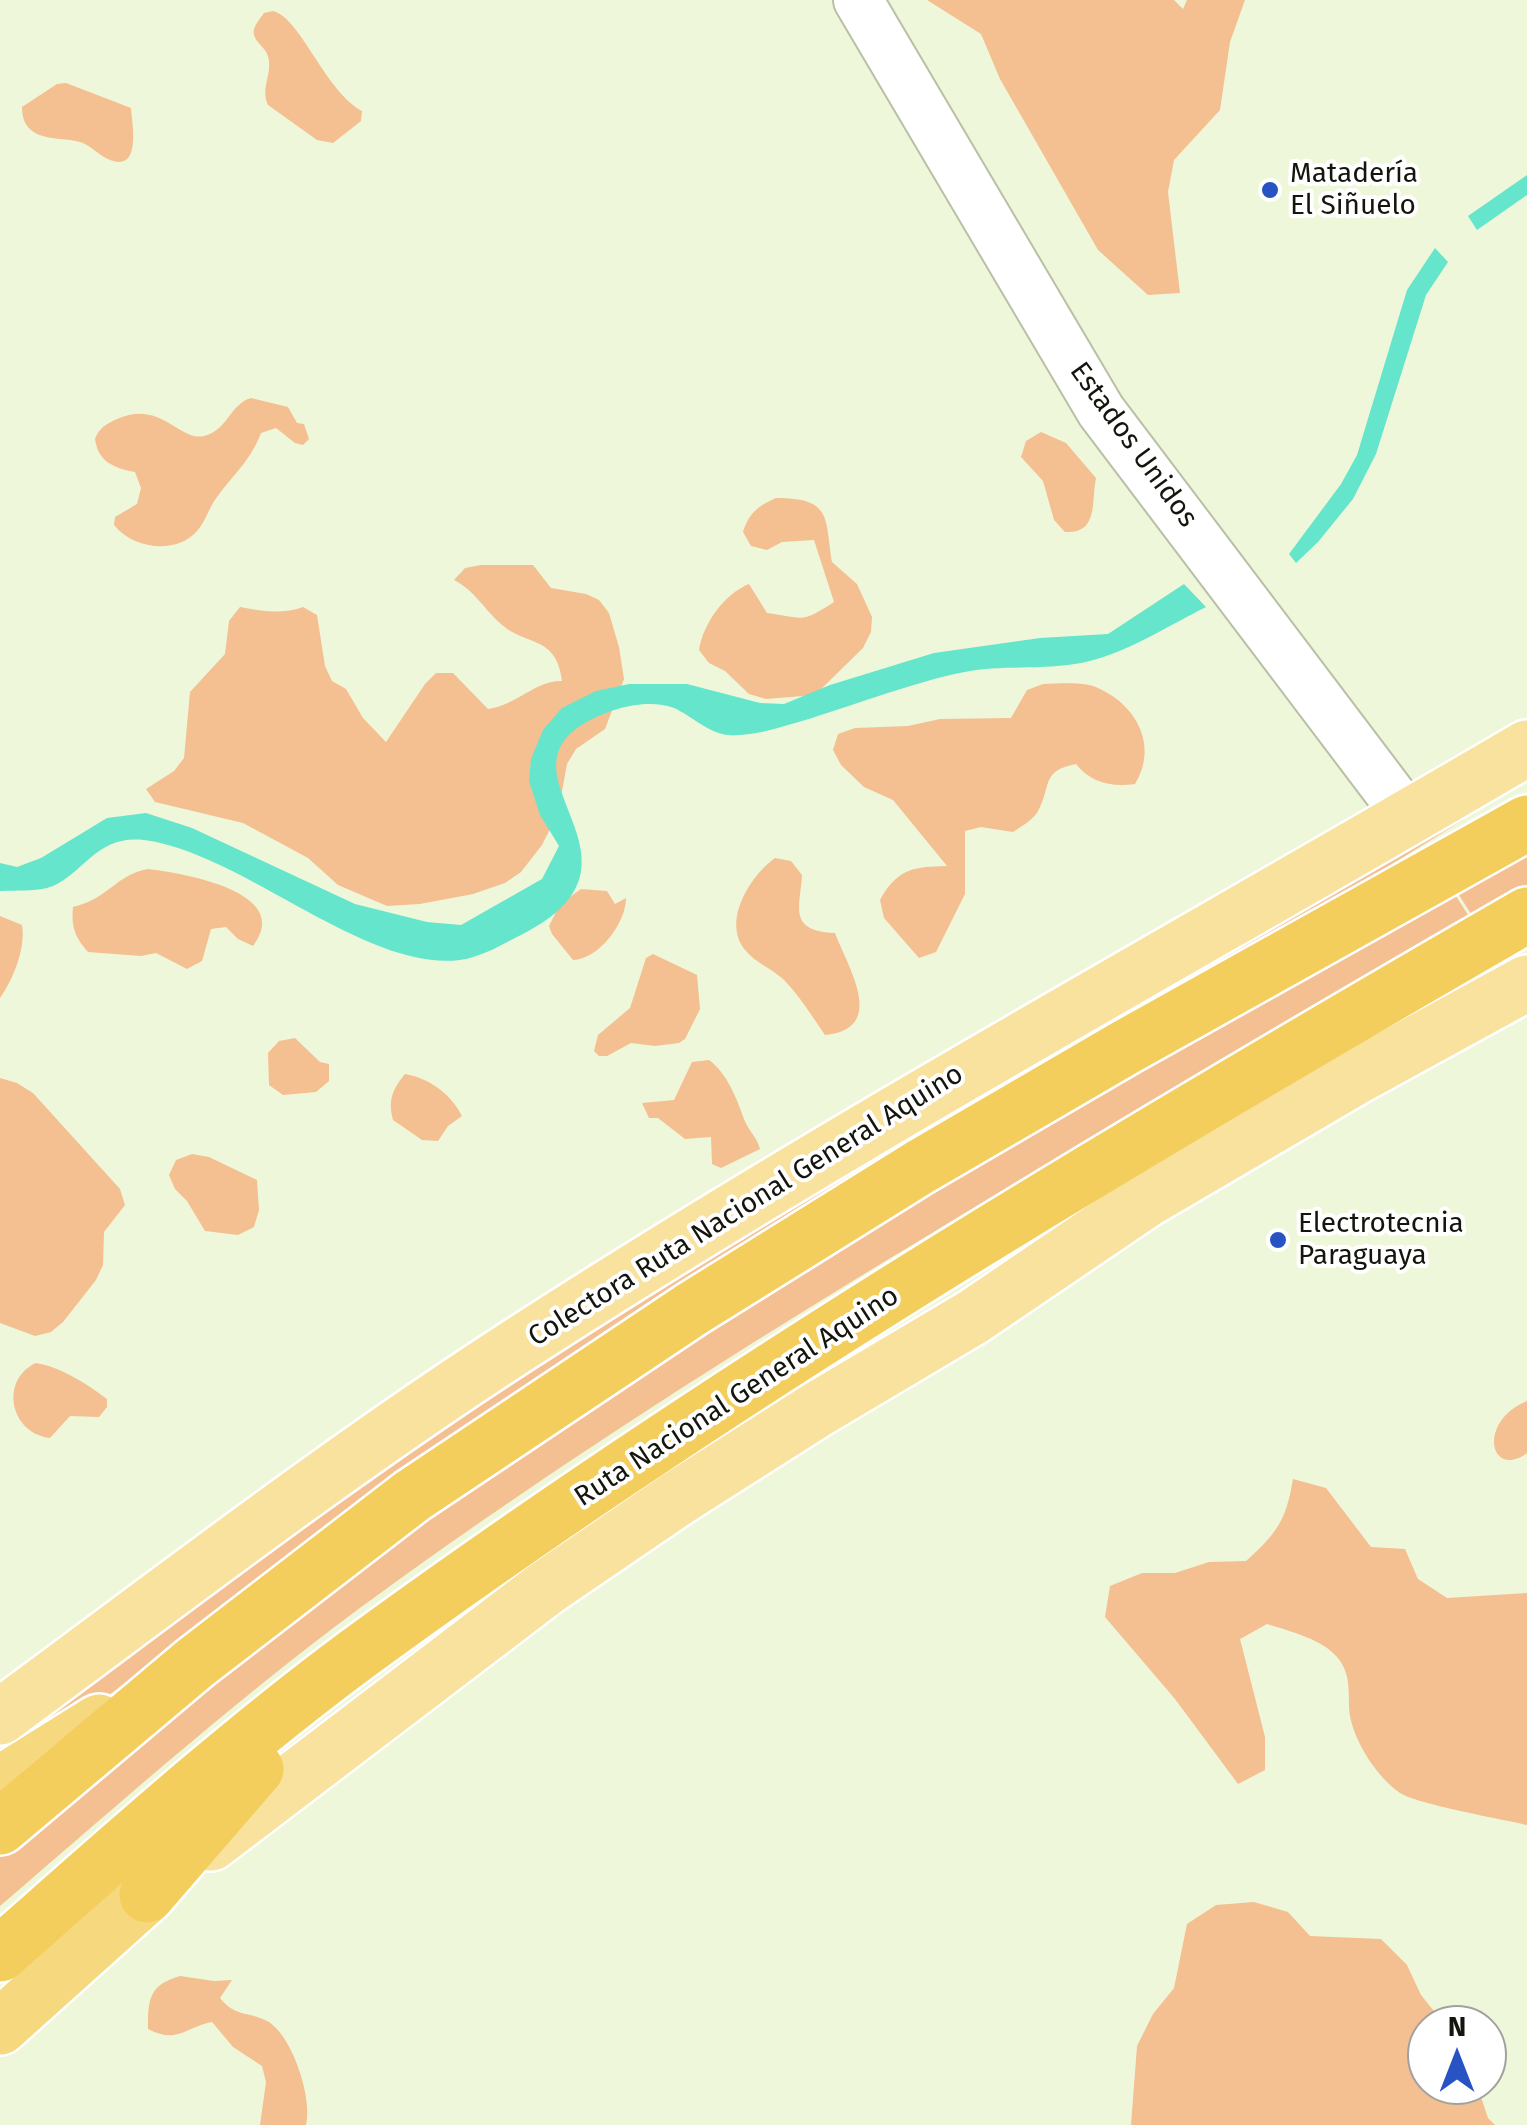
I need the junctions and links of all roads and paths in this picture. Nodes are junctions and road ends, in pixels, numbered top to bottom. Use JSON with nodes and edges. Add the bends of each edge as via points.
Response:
{"nodes":[{"id":1,"x":858,"y":0,"type":"edge"},
{"id":2,"x":1527,"y":748,"type":"edge"},
{"id":3,"x":1408,"y":817,"type":"junction"},
{"id":4,"x":1527,"y":823,"type":"edge"},
{"id":5,"x":1527,"y":916,"type":"edge"},
{"id":6,"x":1527,"y":983,"type":"edge"},
{"id":7,"x":1286,"y":1118,"type":"junction"},
{"id":8,"x":996,"y":1230,"type":"junction"},
{"id":9,"x":354,"y":1657,"type":"junction"},
{"id":10,"x":195,"y":1663,"type":"junction"},
{"id":11,"x":0,"y":1717,"type":"edge"},
{"id":12,"x":0,"y":1784,"type":"edge"},
{"id":13,"x":0,"y":1827,"type":"edge"},
{"id":14,"x":147,"y":1895,"type":"junction"},
{"id":15,"x":0,"y":1954,"type":"edge"},
{"id":16,"x":0,"y":2027,"type":"edge"}],
"edges":[{"from":1,"to":3,"type":"street","name":"Estados Unidos","via":[[1101,411]]},
{"from":2,"to":3,"type":"main road","name":"Colectora Ruta Nacional General Aquino"},
{"from":3,"to":11,"type":"main road","name":"Colectora Ruta Nacional General Aquino","via":[[915,1100],[579,1306],[429,1404]]},
{"from":4,"to":10,"type":"highway","via":[[1109,1056],[692,1309],[412,1496]]},
{"from":5,"to":8,"type":"highway","name":"Ruta Nacional General Aquino"},
{"from":6,"to":7,"type":"main road"},
{"from":7,"to":8,"type":"main road"},
{"from":7,"to":14,"type":"main road","via":[[1147,1199],[546,1588]]},
{"from":8,"to":9,"type":"highway","name":"Ruta Nacional General Aquino","via":[[675,1432]]},
{"from":9,"to":14,"type":"highway"},
{"from":9,"to":15,"type":"highway","name":"Ruta Nacional General Aquino"},
{"from":10,"to":12,"type":"highway"},
{"from":10,"to":13,"type":"highway"},
{"from":14,"to":16,"type":"highway"}]}
